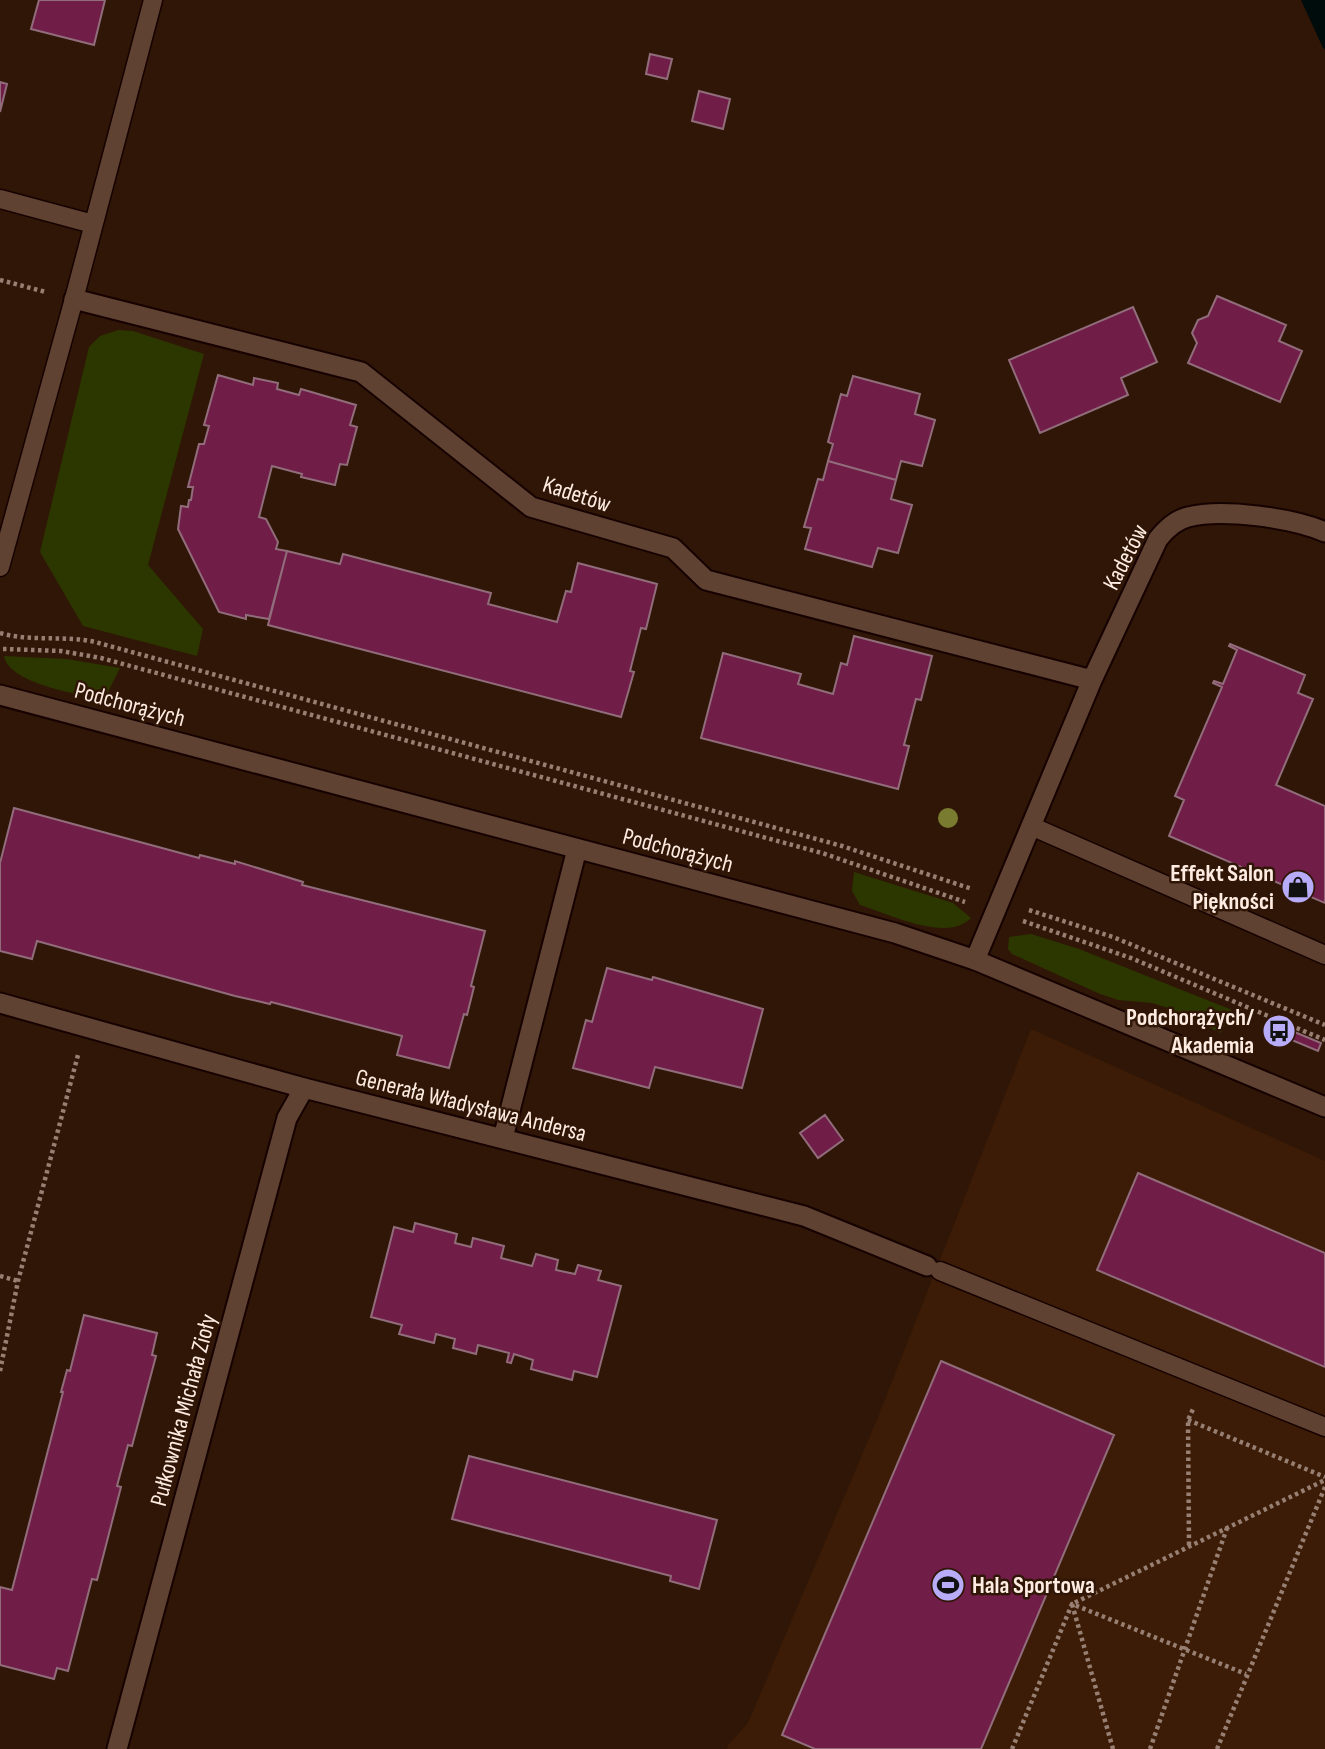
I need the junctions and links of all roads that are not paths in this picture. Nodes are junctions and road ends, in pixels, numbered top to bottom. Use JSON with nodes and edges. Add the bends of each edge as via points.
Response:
{"nodes":[{"id":1,"x":153,"y":0,"type":"edge"},
{"id":2,"x":0,"y":200,"type":"edge"},
{"id":3,"x":93,"y":225,"type":"junction"},
{"id":4,"x":74,"y":299,"type":"junction"},
{"id":5,"x":1325,"y":532,"type":"edge"},
{"id":6,"x":0,"y":567,"type":"edge"},
{"id":7,"x":1092,"y":680,"type":"junction"},
{"id":8,"x":0,"y":695,"type":"edge"},
{"id":9,"x":1031,"y":826,"type":"junction"},
{"id":10,"x":577,"y":849,"type":"junction"},
{"id":11,"x":1325,"y":955,"type":"edge"},
{"id":12,"x":975,"y":960,"type":"junction"},
{"id":13,"x":0,"y":1003,"type":"edge"},
{"id":14,"x":304,"y":1088,"type":"junction"},
{"id":15,"x":1325,"y":1107,"type":"edge"},
{"id":16,"x":503,"y":1138,"type":"junction"},
{"id":17,"x":933,"y":1269,"type":"joint"},
{"id":18,"x":1325,"y":1427,"type":"edge"},
{"id":19,"x":117,"y":1749,"type":"edge"}],
"edges":[{"from":1,"to":3,"type":"lane"},
{"from":2,"to":3,"type":"lane"},
{"from":3,"to":4,"type":"lane"},
{"from":4,"to":6,"type":"lane"},
{"from":4,"to":7,"type":"street","name":"Kadetów","via":[[361,372],[531,507],[673,548],[706,580]]},
{"from":5,"to":7,"type":"street","name":"Kadetów","via":[[1281,519],[1226,514],[1188,517],[1168,527],[1158,539]]},
{"from":7,"to":9,"type":"street","name":"Kadetów"},
{"from":8,"to":10,"type":"street","name":"Podchorążych"},
{"from":9,"to":11,"type":"lane"},
{"from":9,"to":12,"type":"street","name":"Kadetów"},
{"from":10,"to":12,"type":"street","name":"Podchorążych","via":[[895,933]]},
{"from":10,"to":16,"type":"street"},
{"from":12,"to":15,"type":"street","name":"Podchorążych"},
{"from":13,"to":14,"type":"street","name":"Generała Władysława Andersa"},
{"from":14,"to":16,"type":"street","name":"Generała Władysława Andersa"},
{"from":14,"to":19,"type":"street","name":"Pułkownika Michała Zioły","via":[[287,1118]]},
{"from":16,"to":17,"type":"street","name":"Generała Władysława Andersa","via":[[804,1216]]},
{"from":17,"to":18,"type":"lane"}]}
